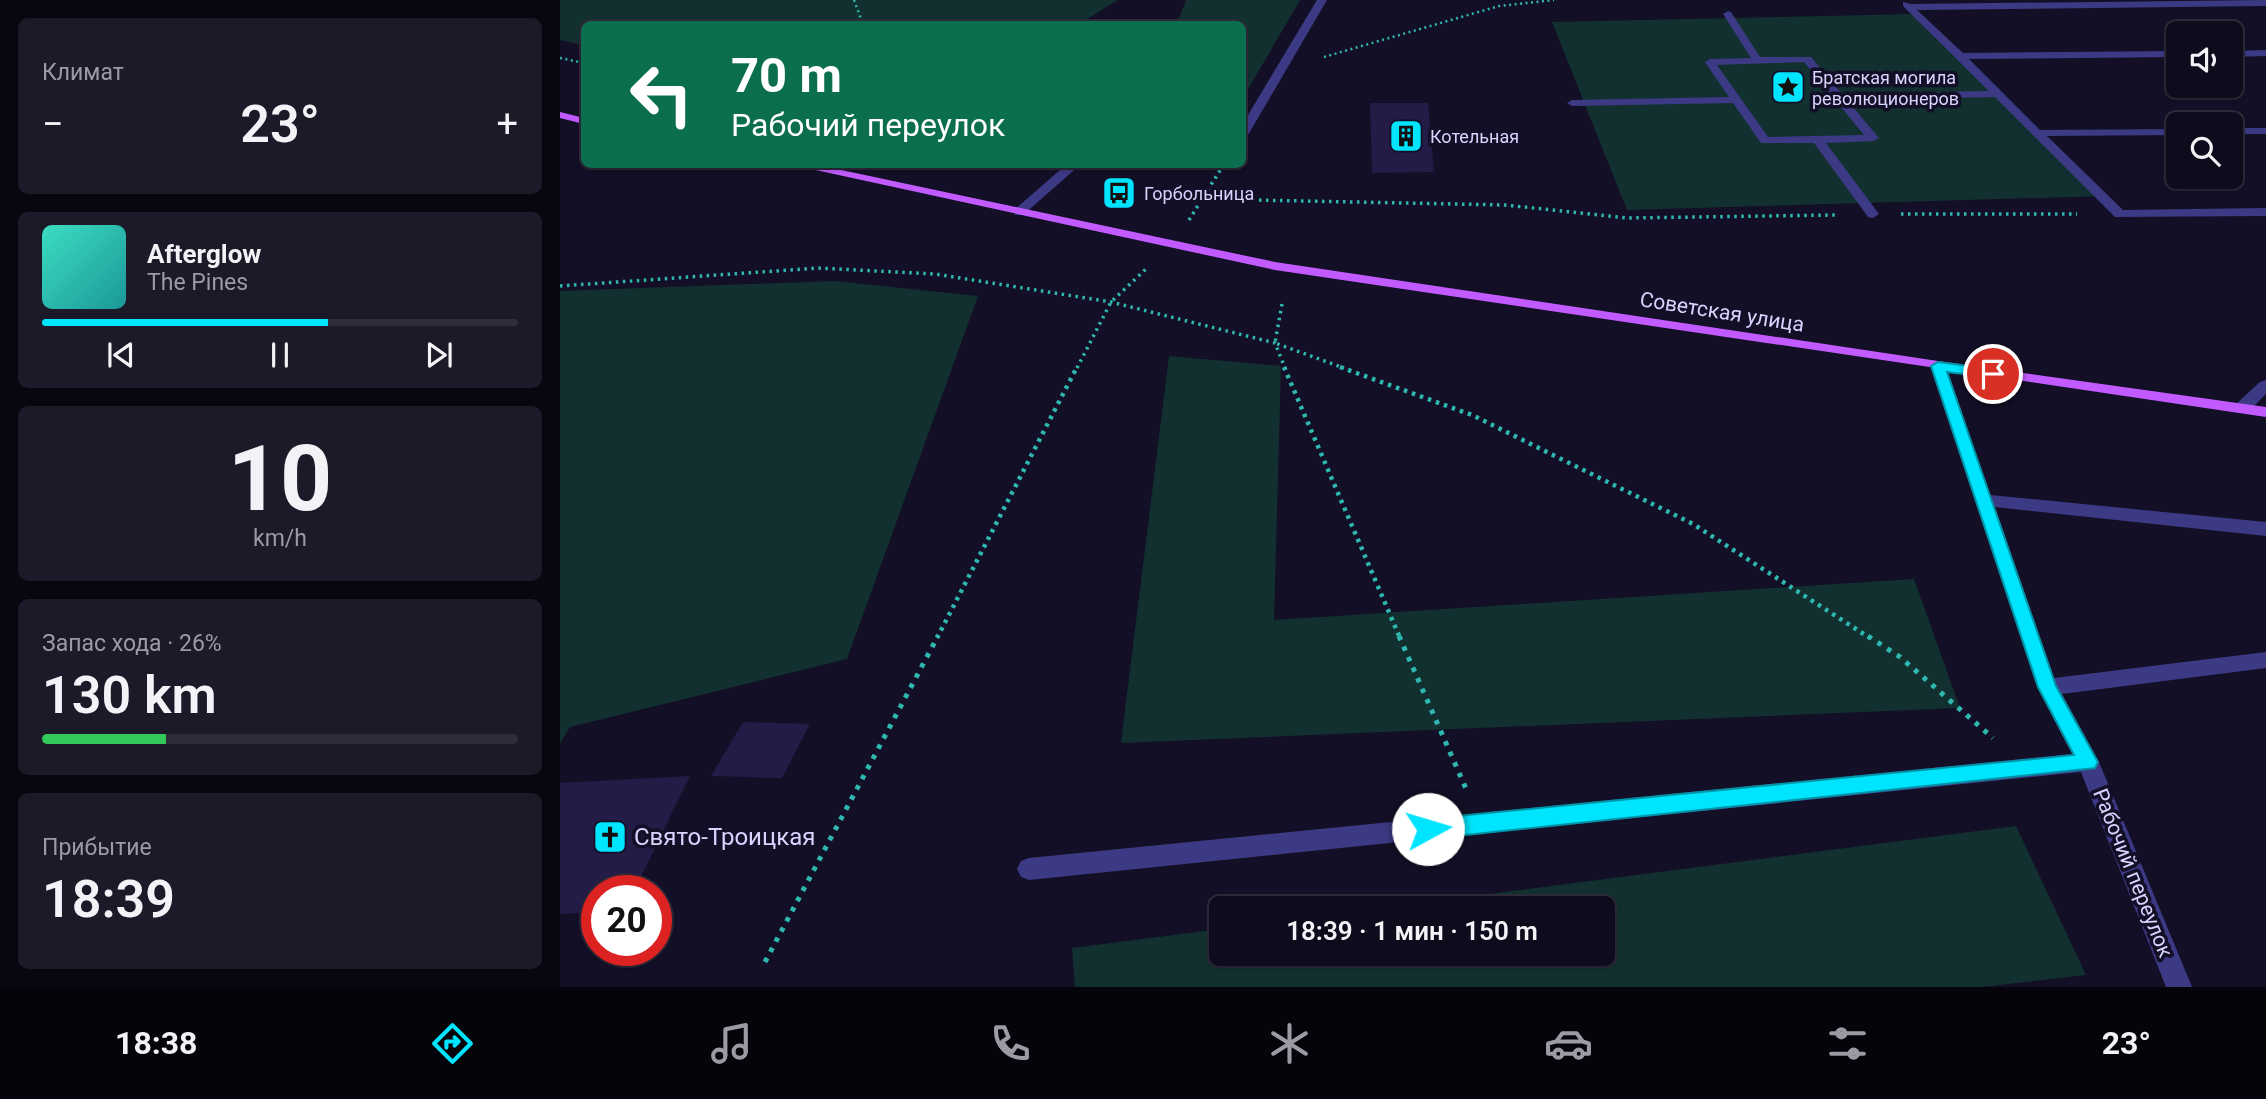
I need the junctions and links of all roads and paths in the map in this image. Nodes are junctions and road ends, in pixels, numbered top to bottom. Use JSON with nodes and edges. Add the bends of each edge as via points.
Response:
{"nodes":[{"id":1,"x":854,"y":0,"type":"edge"},
{"id":2,"x":1322,"y":0,"type":"edge"},
{"id":3,"x":1554,"y":0,"type":"edge"},
{"id":4,"x":1906,"y":3,"type":"edge"},
{"id":5,"x":2266,"y":3,"type":"edge"},
{"id":6,"x":1728,"y":14,"type":"dead end"},
{"id":7,"x":862,"y":21,"type":"edge"},
{"id":8,"x":2266,"y":53,"type":"edge"},
{"id":9,"x":2166,"y":54,"type":"edge"},
{"id":10,"x":2243,"y":54,"type":"edge"},
{"id":11,"x":1960,"y":57,"type":"junction"},
{"id":12,"x":560,"y":58,"type":"edge"},
{"id":13,"x":1756,"y":60,"type":"junction"},
{"id":14,"x":581,"y":62,"type":"edge"},
{"id":15,"x":1283,"y":69,"type":"junction"},
{"id":16,"x":1999,"y":94,"type":"junction"},
{"id":17,"x":1839,"y":97,"type":"junction"},
{"id":18,"x":1737,"y":100,"type":"junction"},
{"id":19,"x":1572,"y":103,"type":"dead end"},
{"id":20,"x":560,"y":115,"type":"edge"},
{"id":21,"x":581,"y":120,"type":"edge"},
{"id":22,"x":1246,"y":129,"type":"edge"},
{"id":23,"x":2243,"y":131,"type":"edge"},
{"id":24,"x":2266,"y":131,"type":"edge"},
{"id":25,"x":2166,"y":132,"type":"edge"},
{"id":26,"x":2037,"y":133,"type":"junction"},
{"id":27,"x":1818,"y":140,"type":"junction"},
{"id":28,"x":813,"y":168,"type":"edge"},
{"id":29,"x":1070,"y":168,"type":"edge"},
{"id":30,"x":1222,"y":168,"type":"edge"},
{"id":31,"x":1203,"y":200,"type":"junction"},
{"id":32,"x":1019,"y":212,"type":"junction"},
{"id":33,"x":2266,"y":212,"type":"edge"},
{"id":34,"x":2120,"y":214,"type":"junction"},
{"id":35,"x":1873,"y":215,"type":"junction"},
{"id":36,"x":1174,"y":243,"type":"junction"},
{"id":37,"x":560,"y":286,"type":"edge"},
{"id":38,"x":1111,"y":302,"type":"junction"},
{"id":39,"x":1282,"y":304,"type":"dead end"},
{"id":40,"x":1275,"y":343,"type":"junction"},
{"id":41,"x":1938,"y":366,"type":"junction"},
{"id":42,"x":2266,"y":385,"type":"edge"},
{"id":43,"x":2242,"y":408,"type":"junction"},
{"id":44,"x":2266,"y":412,"type":"edge"},
{"id":45,"x":1983,"y":500,"type":"junction"},
{"id":46,"x":2266,"y":529,"type":"edge"},
{"id":47,"x":2266,"y":660,"type":"edge"},
{"id":48,"x":2047,"y":687,"type":"junction"},
{"id":49,"x":2088,"y":762,"type":"junction"},
{"id":50,"x":2028,"y":768,"type":"junction"},
{"id":51,"x":1481,"y":824,"type":"junction"},
{"id":52,"x":1029,"y":869,"type":"dead end"},
{"id":53,"x":765,"y":962,"type":"dead end"},
{"id":54,"x":2179,"y":987,"type":"edge"}],
"edges":[{"from":1,"to":7,"type":"path"},
{"from":2,"to":15,"type":"street"},
{"from":3,"to":15,"type":"path","via":[[1499,6]]},
{"from":4,"to":5,"type":"street"},
{"from":4,"to":11,"type":"street"},
{"from":6,"to":13,"type":"street"},
{"from":8,"to":10,"type":"street"},
{"from":9,"to":11,"type":"street"},
{"from":11,"to":16,"type":"street"},
{"from":12,"to":14,"type":"path"},
{"from":13,"to":17,"type":"street","via":[[1807,59]]},
{"from":13,"to":18,"type":"street","via":[[1710,62]]},
{"from":15,"to":22,"type":"street"},
{"from":16,"to":17,"type":"street"},
{"from":16,"to":26,"type":"street"},
{"from":17,"to":27,"type":"street","via":[[1873,138]]},
{"from":18,"to":19,"type":"street"},
{"from":18,"to":27,"type":"street","via":[[1765,141]]},
{"from":20,"to":21,"type":"main road"},
{"from":23,"to":24,"type":"street"},
{"from":25,"to":26,"type":"street"},
{"from":26,"to":34,"type":"street"},
{"from":27,"to":35,"type":"street"},
{"from":28,"to":32,"type":"main road","name":"Советская улица"},
{"from":29,"to":32,"type":"street"},
{"from":30,"to":31,"type":"path"},
{"from":31,"to":35,"type":"path","via":[[1505,205],[1627,218]]},
{"from":31,"to":36,"type":"path"},
{"from":32,"to":36,"type":"main road","name":"Советская улица"},
{"from":33,"to":34,"type":"street"},
{"from":34,"to":35,"type":"path"},
{"from":36,"to":38,"type":"path"},
{"from":36,"to":41,"type":"main road","name":"Советская улица","via":[[1275,266]]},
{"from":37,"to":38,"type":"path","via":[[818,268],[935,274]]},
{"from":38,"to":40,"type":"path"},
{"from":38,"to":53,"type":"path"},
{"from":39,"to":40,"type":"path"},
{"from":40,"to":50,"type":"path","via":[[1472,415],[1693,524],[1900,657]]},
{"from":40,"to":51,"type":"path"},
{"from":41,"to":43,"type":"main road","name":"Советская улица"},
{"from":41,"to":45,"type":"street","name":"Рабочий переулок"},
{"from":42,"to":43,"type":"street"},
{"from":43,"to":44,"type":"main road","name":"Советская улица"},
{"from":45,"to":46,"type":"street"},
{"from":45,"to":48,"type":"street","name":"Рабочий переулок"},
{"from":47,"to":48,"type":"street"},
{"from":48,"to":49,"type":"street","name":"Рабочий переулок"},
{"from":49,"to":50,"type":"street"},
{"from":49,"to":54,"type":"street","name":"Рабочий переулок"},
{"from":50,"to":51,"type":"street"},
{"from":51,"to":52,"type":"street"}]}
